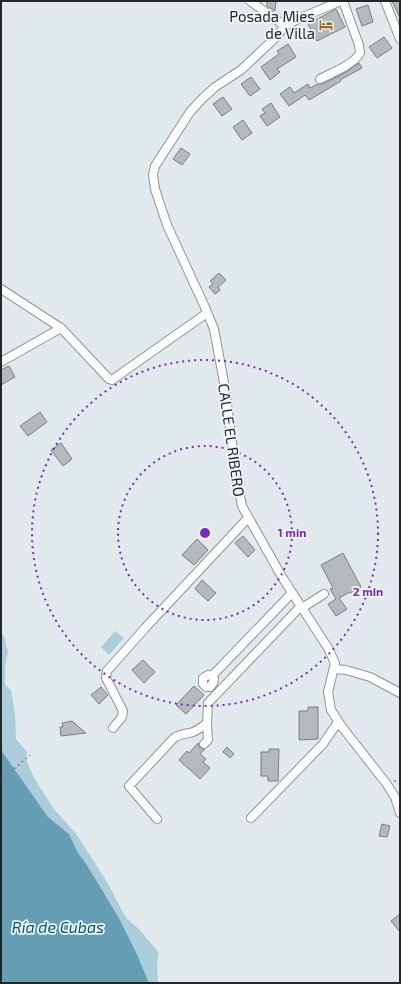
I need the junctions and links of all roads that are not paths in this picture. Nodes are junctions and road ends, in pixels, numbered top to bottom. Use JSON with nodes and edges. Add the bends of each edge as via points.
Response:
{"nodes":[{"id":1,"x":250,"y":1,"type":"edge"},
{"id":2,"x":342,"y":1,"type":"edge"},
{"id":3,"x":385,"y":1,"type":"edge"},
{"id":4,"x":285,"y":26,"type":"junction"},
{"id":5,"x":400,"y":39,"type":"edge"},
{"id":6,"x":320,"y":79,"type":"dead end"},
{"id":7,"x":1,"y":289,"type":"edge"},
{"id":8,"x":208,"y":314,"type":"junction"},
{"id":9,"x":62,"y":328,"type":"junction"},
{"id":10,"x":1,"y":362,"type":"edge"},
{"id":11,"x":248,"y":518,"type":"junction"},
{"id":12,"x":292,"y":593,"type":"junction"},
{"id":13,"x":324,"y":594,"type":"dead end"},
{"id":14,"x":301,"y":607,"type":"junction"},
{"id":15,"x":334,"y":669,"type":"junction"},
{"id":16,"x":212,"y":676,"type":"dead end"},
{"id":17,"x":400,"y":693,"type":"edge"},
{"id":18,"x":338,"y":722,"type":"junction"},
{"id":19,"x":207,"y":723,"type":"junction"},
{"id":20,"x":113,"y":728,"type":"dead end"},
{"id":21,"x":204,"y":744,"type":"dead end"},
{"id":22,"x":400,"y":813,"type":"edge"},
{"id":23,"x":251,"y":818,"type":"dead end"},
{"id":24,"x":157,"y":819,"type":"dead end"}],
"edges":[{"from":1,"to":4,"type":"street"},
{"from":2,"to":4,"type":"street"},
{"from":2,"to":6,"type":"street","via":[[360,53],[347,65]]},
{"from":3,"to":5,"type":"street"},
{"from":4,"to":8,"type":"street","name":"CALLE EL RIBERO","via":[[241,70],[202,99],[190,112],[155,166],[155,189],[167,225]]},
{"from":7,"to":9,"type":"street"},
{"from":8,"to":9,"type":"street","via":[[112,380]]},
{"from":8,"to":11,"type":"street","name":"CALLE EL RIBERO","via":[[214,329],[225,388],[237,482],[242,506]]},
{"from":9,"to":10,"type":"street"},
{"from":11,"to":12,"type":"street","name":"CALLE EL RIBERO"},
{"from":11,"to":20,"type":"street","via":[[107,671],[106,678],[123,711],[122,717]]},
{"from":12,"to":14,"type":"street","name":"CALLE EL RIBERO"},
{"from":12,"to":16,"type":"street"},
{"from":13,"to":14,"type":"street"},
{"from":14,"to":15,"type":"street","name":"CALLE EL RIBERO","via":[[328,648],[335,663]]},
{"from":14,"to":19,"type":"street","via":[[208,703]]},
{"from":15,"to":17,"type":"street","via":[[370,677]]},
{"from":15,"to":18,"type":"street","name":"CALLE EL RIBERO","via":[[328,692],[331,710]]},
{"from":18,"to":22,"type":"street","name":"CALLE EL RIBERO","via":[[386,783],[395,797]]},
{"from":18,"to":23,"type":"street","via":[[323,744]]},
{"from":19,"to":21,"type":"street","via":[[208,740]]},
{"from":19,"to":24,"type":"street","via":[[193,732],[180,734],[174,738],[129,786]]}]}
